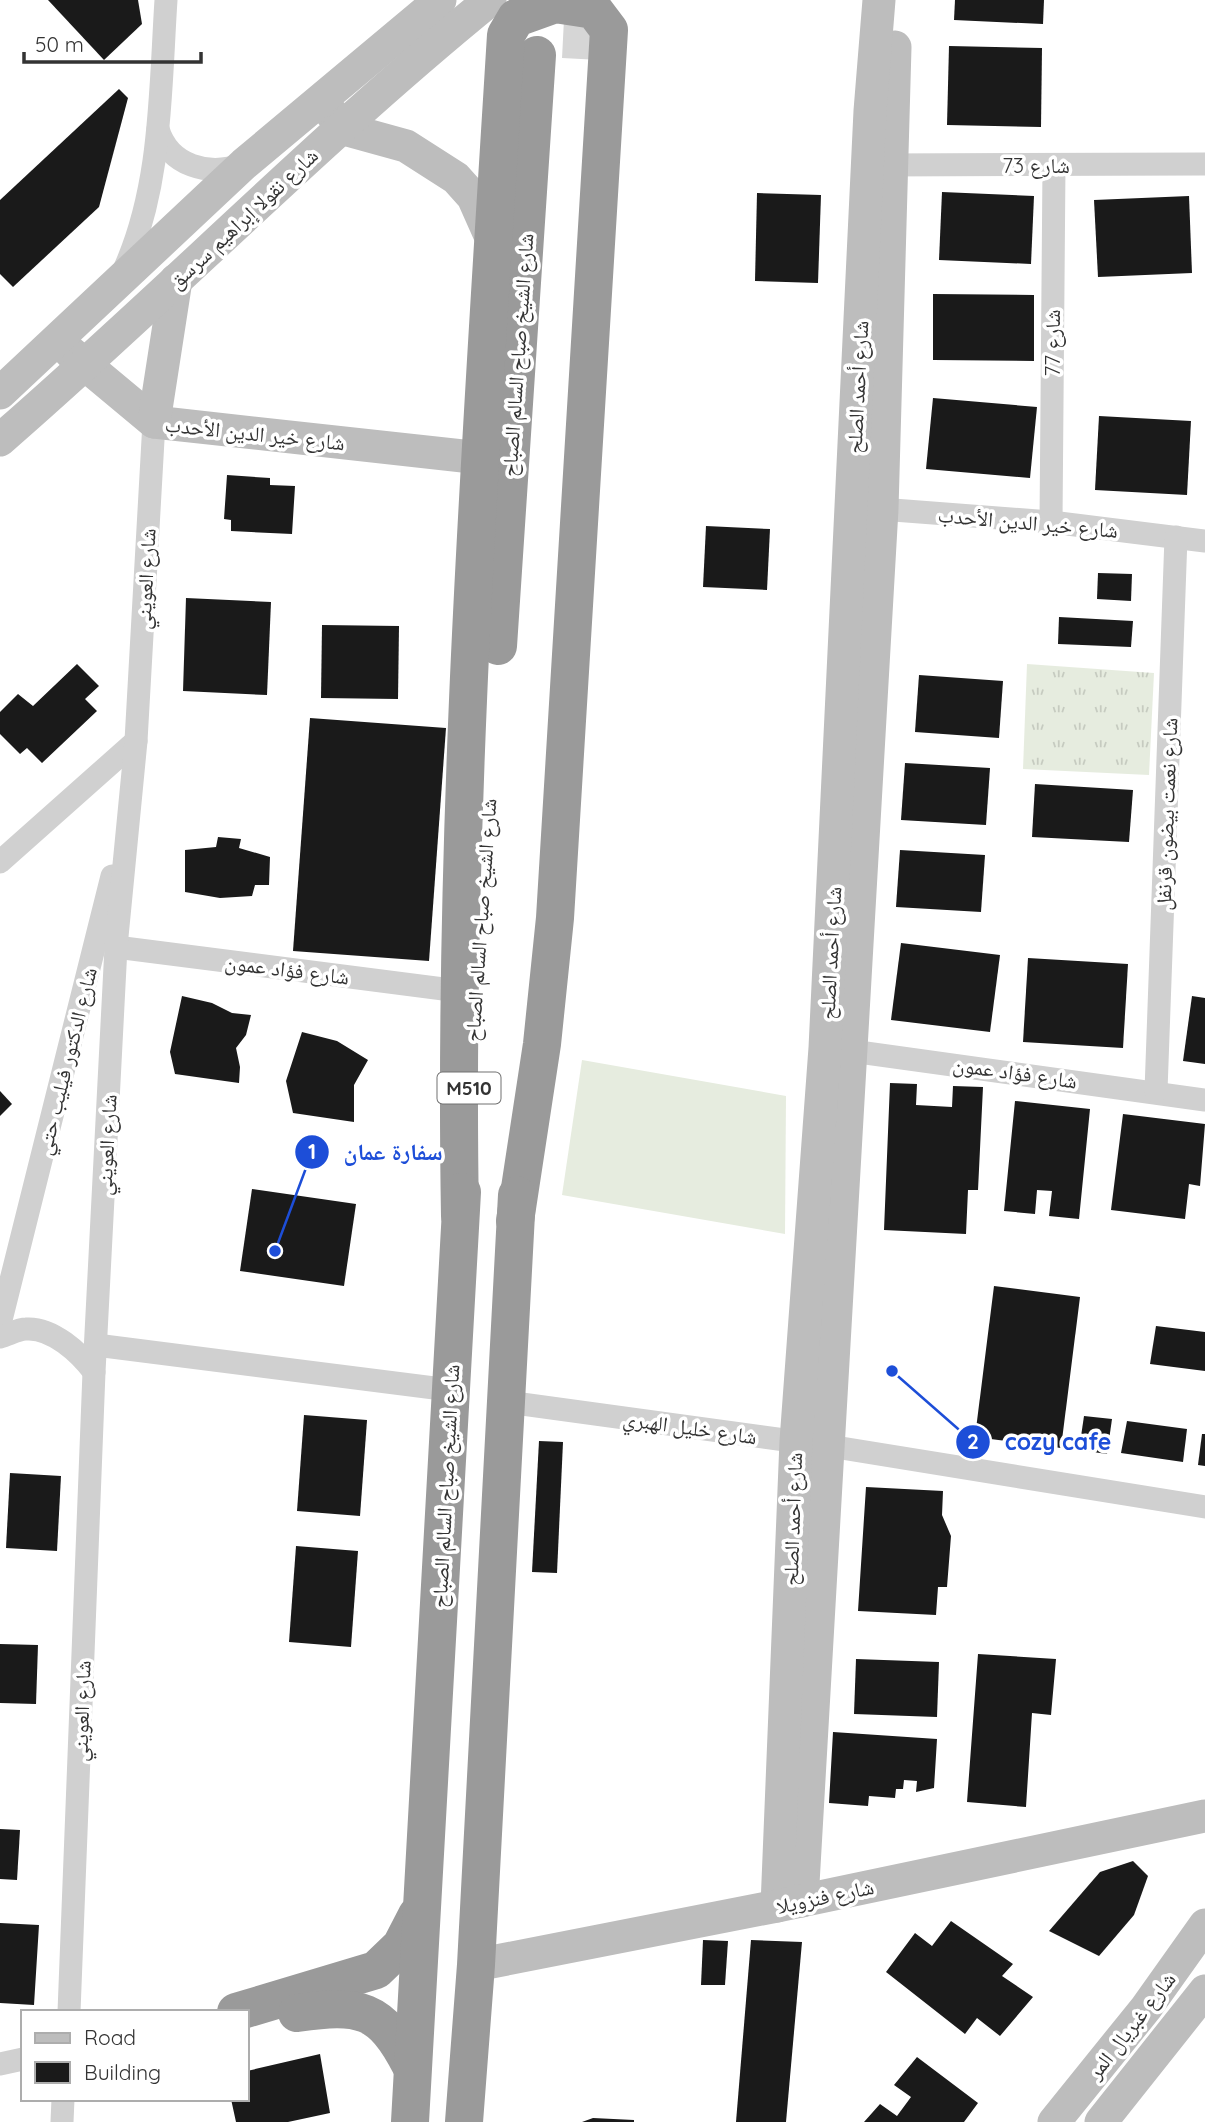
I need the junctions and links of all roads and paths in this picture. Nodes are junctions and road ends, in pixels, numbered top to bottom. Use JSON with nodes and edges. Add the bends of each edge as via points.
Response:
{"nodes":[{"id":1,"x":166,"y":0,"type":"edge"},
{"id":2,"x":440,"y":0,"type":"edge"},
{"id":3,"x":490,"y":0,"type":"edge"},
{"id":4,"x":879,"y":0,"type":"edge"},
{"id":5,"x":896,"y":0,"type":"edge"},
{"id":6,"x":610,"y":15,"type":"edge"},
{"id":7,"x":537,"y":55,"type":"dead end"},
{"id":8,"x":581,"y":59,"type":"tunnel mouth"},
{"id":9,"x":319,"y":102,"type":"junction"},
{"id":10,"x":343,"y":125,"type":"junction"},
{"id":11,"x":158,"y":129,"type":"junction"},
{"id":12,"x":244,"y":164,"type":"junction"},
{"id":13,"x":1205,"y":164,"type":"edge"},
{"id":14,"x":880,"y":165,"type":"junction"},
{"id":15,"x":1054,"y":165,"type":"junction"},
{"id":16,"x":493,"y":242,"type":"junction"},
{"id":17,"x":176,"y":280,"type":"junction"},
{"id":18,"x":119,"y":281,"type":"junction"},
{"id":19,"x":57,"y":341,"type":"junction"},
{"id":20,"x":85,"y":366,"type":"junction"},
{"id":21,"x":0,"y":393,"type":"edge"},
{"id":22,"x":154,"y":422,"type":"junction"},
{"id":23,"x":0,"y":440,"type":"edge"},
{"id":24,"x":481,"y":458,"type":"junction"},
{"id":25,"x":867,"y":508,"type":"junction"},
{"id":26,"x":1051,"y":522,"type":"junction"},
{"id":27,"x":1176,"y":537,"type":"junction"},
{"id":28,"x":1205,"y":541,"type":"edge"},
{"id":29,"x":136,"y":741,"type":"junction"},
{"id":30,"x":131,"y":798,"type":"junction"},
{"id":31,"x":0,"y":862,"type":"edge"},
{"id":32,"x":116,"y":947,"type":"junction"},
{"id":33,"x":459,"y":991,"type":"junction"},
{"id":34,"x":838,"y":1049,"type":"junction"},
{"id":35,"x":1156,"y":1091,"type":"junction"},
{"id":36,"x":1205,"y":1100,"type":"edge"},
{"id":37,"x":460,"y":1216,"type":"junction"},
{"id":38,"x":516,"y":1222,"type":"junction"},
{"id":39,"x":0,"y":1324,"type":"edge"},
{"id":40,"x":0,"y":1337,"type":"edge"},
{"id":41,"x":96,"y":1345,"type":"junction"},
{"id":42,"x":94,"y":1372,"type":"junction"},
{"id":43,"x":450,"y":1390,"type":"junction"},
{"id":44,"x":507,"y":1402,"type":"junction"},
{"id":45,"x":796,"y":1441,"type":"junction"},
{"id":46,"x":829,"y":1446,"type":"junction"},
{"id":47,"x":1205,"y":1507,"type":"edge"},
{"id":48,"x":1194,"y":1821,"type":"edge"},
{"id":49,"x":790,"y":1903,"type":"junction"},
{"id":50,"x":421,"y":1907,"type":"junction"},
{"id":51,"x":1205,"y":1925,"type":"edge"},
{"id":52,"x":476,"y":1965,"type":"junction"},
{"id":53,"x":1205,"y":1991,"type":"edge"},
{"id":54,"x":69,"y":2010,"type":"edge"},
{"id":55,"x":243,"y":2010,"type":"edge"},
{"id":56,"x":248,"y":2021,"type":"edge"},
{"id":57,"x":21,"y":2059,"type":"edge"},
{"id":58,"x":0,"y":2064,"type":"edge"},
{"id":59,"x":63,"y":2101,"type":"edge"},
{"id":60,"x":410,"y":2102,"type":"edge"},
{"id":61,"x":466,"y":2114,"type":"edge"},
{"id":62,"x":62,"y":2122,"type":"edge"},
{"id":63,"x":1054,"y":2122,"type":"edge"},
{"id":64,"x":1101,"y":2122,"type":"edge"}],
"edges":[{"from":1,"to":11,"type":"street"},
{"from":2,"to":9,"type":"street","name":"شارع نقولا إبراهيم سرسق"},
{"from":3,"to":10,"type":"street","name":"شارع نقولا إبراهيم سرسق"},
{"from":4,"to":14,"type":"street","name":"شارع أحمد الصلح"},
{"from":5,"to":14,"type":"street","name":"شارع أحمد الصلح"},
{"from":6,"to":16,"type":"highway","via":[[555,4],[516,18],[506,35]]},
{"from":6,"to":38,"type":"highway","via":[[555,918]]},
{"from":7,"to":37,"type":"highway","name":"شارع الشيخ صباح السالم الصباح","number":"M510"},
{"from":8,"to":38,"type":"highway","number":"M510"},
{"from":9,"to":10,"type":"street"},
{"from":9,"to":12,"type":"street","name":"شارع نقولا إبراهيم سرسق"},
{"from":10,"to":16,"type":"street","via":[[406,146],[456,178],[473,197]]},
{"from":10,"to":17,"type":"street","name":"شارع نقولا إبراهيم سرسق"},
{"from":11,"to":12,"type":"street","via":[[171,153],[188,164],[216,169]]},
{"from":11,"to":18,"type":"street","via":[[138,235]]},
{"from":12,"to":18,"type":"street","name":"شارع نقولا إبراهيم سرسق"},
{"from":13,"to":15,"type":"street","name":"شارع 73"},
{"from":14,"to":15,"type":"street","name":"شارع 73"},
{"from":14,"to":25,"type":"street","name":"شارع أحمد الصلح"},
{"from":15,"to":26,"type":"street","name":"شارع 77"},
{"from":16,"to":24,"type":"highway"},
{"from":17,"to":20,"type":"street","name":"شارع نقولا إبراهيم سرسق"},
{"from":17,"to":22,"type":"street","name":"شارع العويني"},
{"from":18,"to":19,"type":"street","name":"شارع نقولا إبراهيم سرسق"},
{"from":19,"to":20,"type":"street","name":"شارع خير الدين الأحدب"},
{"from":19,"to":21,"type":"street","name":"شارع نقولا إبراهيم سرسق"},
{"from":20,"to":22,"type":"street","name":"شارع خير الدين الأحدب"},
{"from":20,"to":23,"type":"street","name":"شارع نقولا إبراهيم سرسق"},
{"from":22,"to":24,"type":"street","name":"شارع خير الدين الأحدب"},
{"from":22,"to":29,"type":"street","name":"شارع العويني"},
{"from":24,"to":33,"type":"highway"},
{"from":25,"to":26,"type":"street","name":"شارع خير الدين الأحدب"},
{"from":25,"to":34,"type":"street","name":"شارع أحمد الصلح"},
{"from":26,"to":27,"type":"street","name":"شارع خير الدين الأحدب"},
{"from":27,"to":28,"type":"street","name":"شارع خير الدين الأحدب"},
{"from":27,"to":35,"type":"street","name":"شارع نعمت بيضون قرنفل"},
{"from":29,"to":30,"type":"street","name":"شارع العويني"},
{"from":29,"to":31,"type":"street"},
{"from":30,"to":32,"type":"street","name":"شارع العويني"},
{"from":30,"to":39,"type":"street","name":"شارع الدكتور فيليب حتي"},
{"from":32,"to":33,"type":"street","name":"شارع فؤاد عمون"},
{"from":32,"to":41,"type":"street","name":"شارع العويني"},
{"from":33,"to":37,"type":"highway"},
{"from":34,"to":35,"type":"street","name":"شارع فؤاد عمون"},
{"from":34,"to":45,"type":"street","name":"شارع أحمد الصلح"},
{"from":34,"to":46,"type":"street","name":"شارع أحمد الصلح"},
{"from":35,"to":36,"type":"street","name":"شارع فؤاد عمون"},
{"from":37,"to":43,"type":"highway","name":"شارع الشيخ صباح السالم الصباح","number":"M510"},
{"from":38,"to":44,"type":"highway","number":"M510"},
{"from":40,"to":42,"type":"street","via":[[27,1328],[61,1340],[80,1352]]},
{"from":41,"to":42,"type":"street","name":"شارع العويني"},
{"from":41,"to":43,"type":"street"},
{"from":42,"to":54,"type":"street","name":"شارع العويني"},
{"from":43,"to":50,"type":"highway","name":"شارع الشيخ صباح السالم الصباح","number":"M510"},
{"from":44,"to":45,"type":"street","name":"شارع خليل الهبري"},
{"from":44,"to":52,"type":"highway","number":"M510"},
{"from":45,"to":46,"type":"street","name":"شارع خليل الهبري"},
{"from":45,"to":49,"type":"street","name":"شارع أحمد الصلح"},
{"from":46,"to":47,"type":"street","name":"شارع خليل الهبري"},
{"from":46,"to":49,"type":"street","name":"شارع أحمد الصلح"},
{"from":48,"to":49,"type":"street","name":"شارع فنزويلا"},
{"from":49,"to":52,"type":"street","name":"شارع فنزويلا"},
{"from":50,"to":55,"type":"highway","via":[[401,1947],[376,1969]]},
{"from":50,"to":60,"type":"highway","name":"شارع الشيخ صباح السالم الصباح","number":"M510"},
{"from":51,"to":63,"type":"street","name":"شارع غبريال المر","via":[[1146,2008]]},
{"from":52,"to":61,"type":"highway","number":"M510"},
{"from":53,"to":64,"type":"street","name":"شارع غبريال المر"},
{"from":56,"to":60,"type":"highway","via":[[354,2008],[383,2023],[398,2040]]},
{"from":57,"to":58,"type":"street"},
{"from":59,"to":62,"type":"street"}]}
